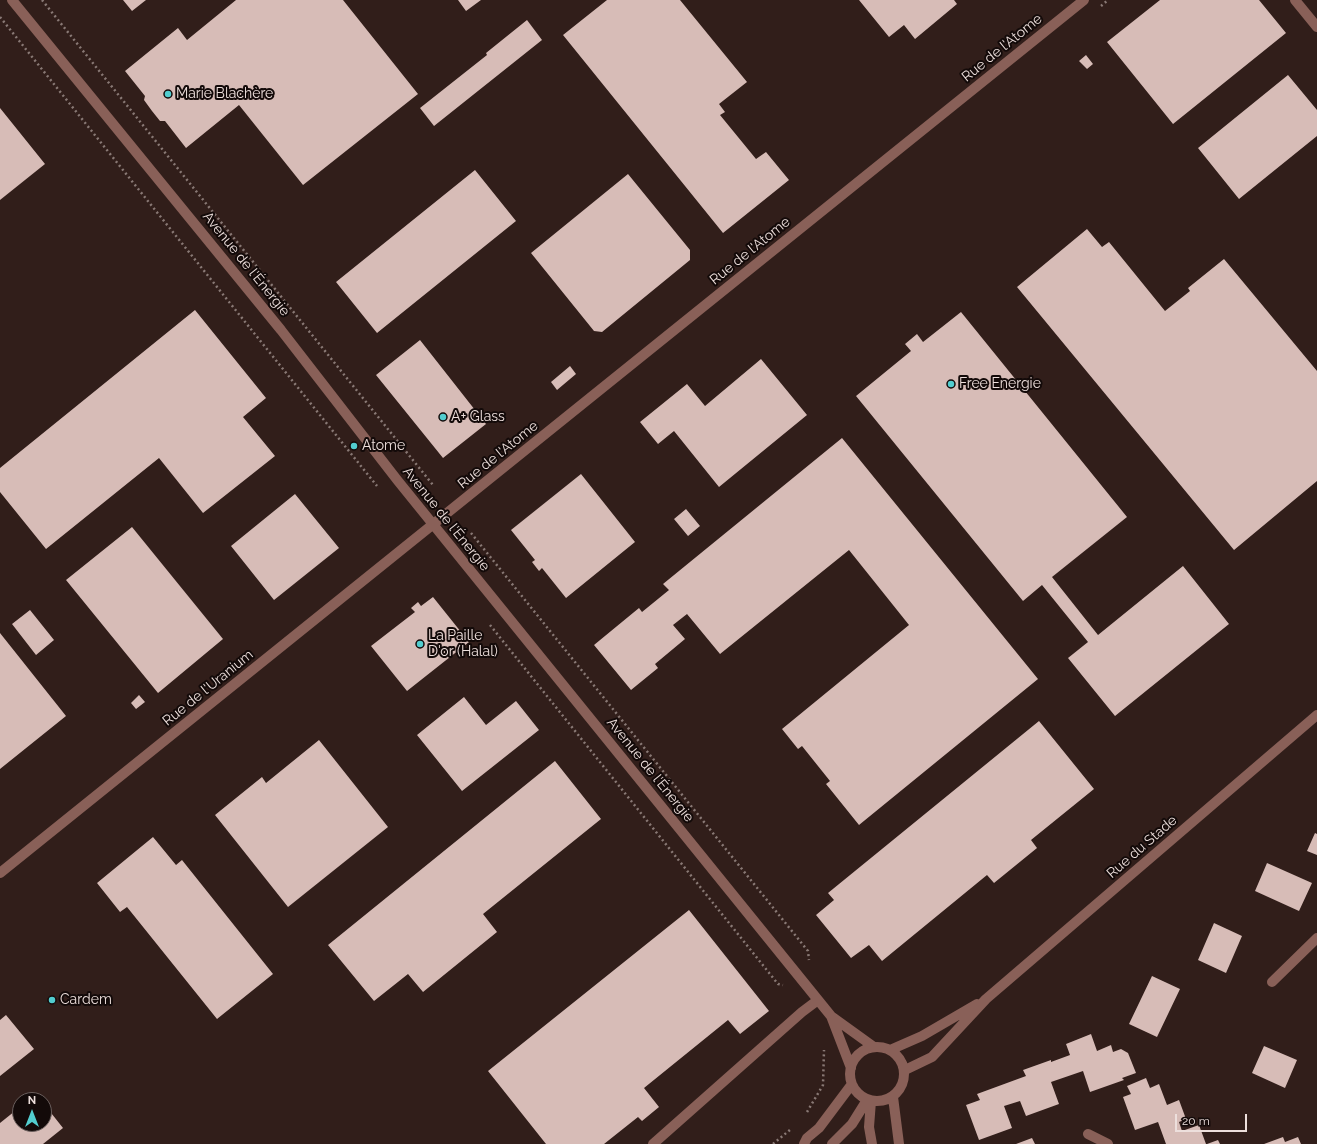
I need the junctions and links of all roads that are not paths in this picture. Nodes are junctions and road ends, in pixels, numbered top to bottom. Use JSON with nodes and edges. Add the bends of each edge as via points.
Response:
{"nodes":[{"id":1,"x":12,"y":0,"type":"edge"},
{"id":2,"x":1084,"y":0,"type":"edge"},
{"id":3,"x":1295,"y":0,"type":"edge"},
{"id":4,"x":1317,"y":27,"type":"edge"},
{"id":5,"x":433,"y":524,"type":"junction"},
{"id":6,"x":1317,"y":715,"type":"edge"},
{"id":7,"x":0,"y":873,"type":"edge"},
{"id":8,"x":1317,"y":938,"type":"edge"},
{"id":9,"x":1272,"y":982,"type":"dead end"},
{"id":10,"x":986,"y":999,"type":"junction"},
{"id":11,"x":818,"y":1000,"type":"junction"},
{"id":12,"x":831,"y":1016,"type":"junction"},
{"id":13,"x":874,"y":1047,"type":"junction"},
{"id":14,"x":890,"y":1050,"type":"junction"},
{"id":15,"x":851,"y":1068,"type":"junction"},
{"id":16,"x":905,"y":1070,"type":"junction"},
{"id":17,"x":852,"y":1084,"type":"junction"},
{"id":18,"x":893,"y":1097,"type":"junction"},
{"id":19,"x":869,"y":1100,"type":"junction"},
{"id":20,"x":1088,"y":1134,"type":"dead end"},
{"id":21,"x":653,"y":1144,"type":"edge"},
{"id":22,"x":804,"y":1144,"type":"edge"},
{"id":23,"x":832,"y":1144,"type":"edge"},
{"id":24,"x":872,"y":1144,"type":"edge"},
{"id":25,"x":899,"y":1144,"type":"edge"},
{"id":26,"x":1108,"y":1144,"type":"edge"}],
"edges":[{"from":1,"to":5,"type":"street","name":"Avenue de l'Énergie","via":[[281,330]]},
{"from":2,"to":5,"type":"street","name":"Rue de l'Atome"},
{"from":3,"to":4,"type":"street"},
{"from":5,"to":7,"type":"street","name":"Rue de l'Uranium"},
{"from":5,"to":11,"type":"street","name":"Avenue de l'Énergie"},
{"from":6,"to":10,"type":"street","name":"Rue du Stade"},
{"from":8,"to":9,"type":"street"},
{"from":10,"to":14,"type":"street","name":"Rue du Stade","via":[[922,1036]]},
{"from":10,"to":16,"type":"street","name":"Rue du Stade","via":[[932,1057]]},
{"from":11,"to":12,"type":"street","name":"Avenue de l'Énergie"},
{"from":11,"to":21,"type":"street"},
{"from":12,"to":13,"type":"street","name":"Avenue de l'Énergie"},
{"from":12,"to":15,"type":"street","name":"Avenue de l'Énergie"},
{"from":13,"to":14,"type":"street"},
{"from":13,"to":15,"type":"street","via":[[859,1054]]},
{"from":14,"to":16,"type":"street","via":[[897,1055]]},
{"from":15,"to":17,"type":"street"},
{"from":16,"to":18,"type":"street","via":[[902,1085]]},
{"from":17,"to":19,"type":"street","via":[[856,1092]]},
{"from":17,"to":22,"type":"street"},
{"from":18,"to":19,"type":"street","via":[[878,1102]]},
{"from":18,"to":25,"type":"street"},
{"from":19,"to":23,"type":"street","via":[[852,1124]]},
{"from":19,"to":24,"type":"street"},
{"from":20,"to":26,"type":"street"}]}
